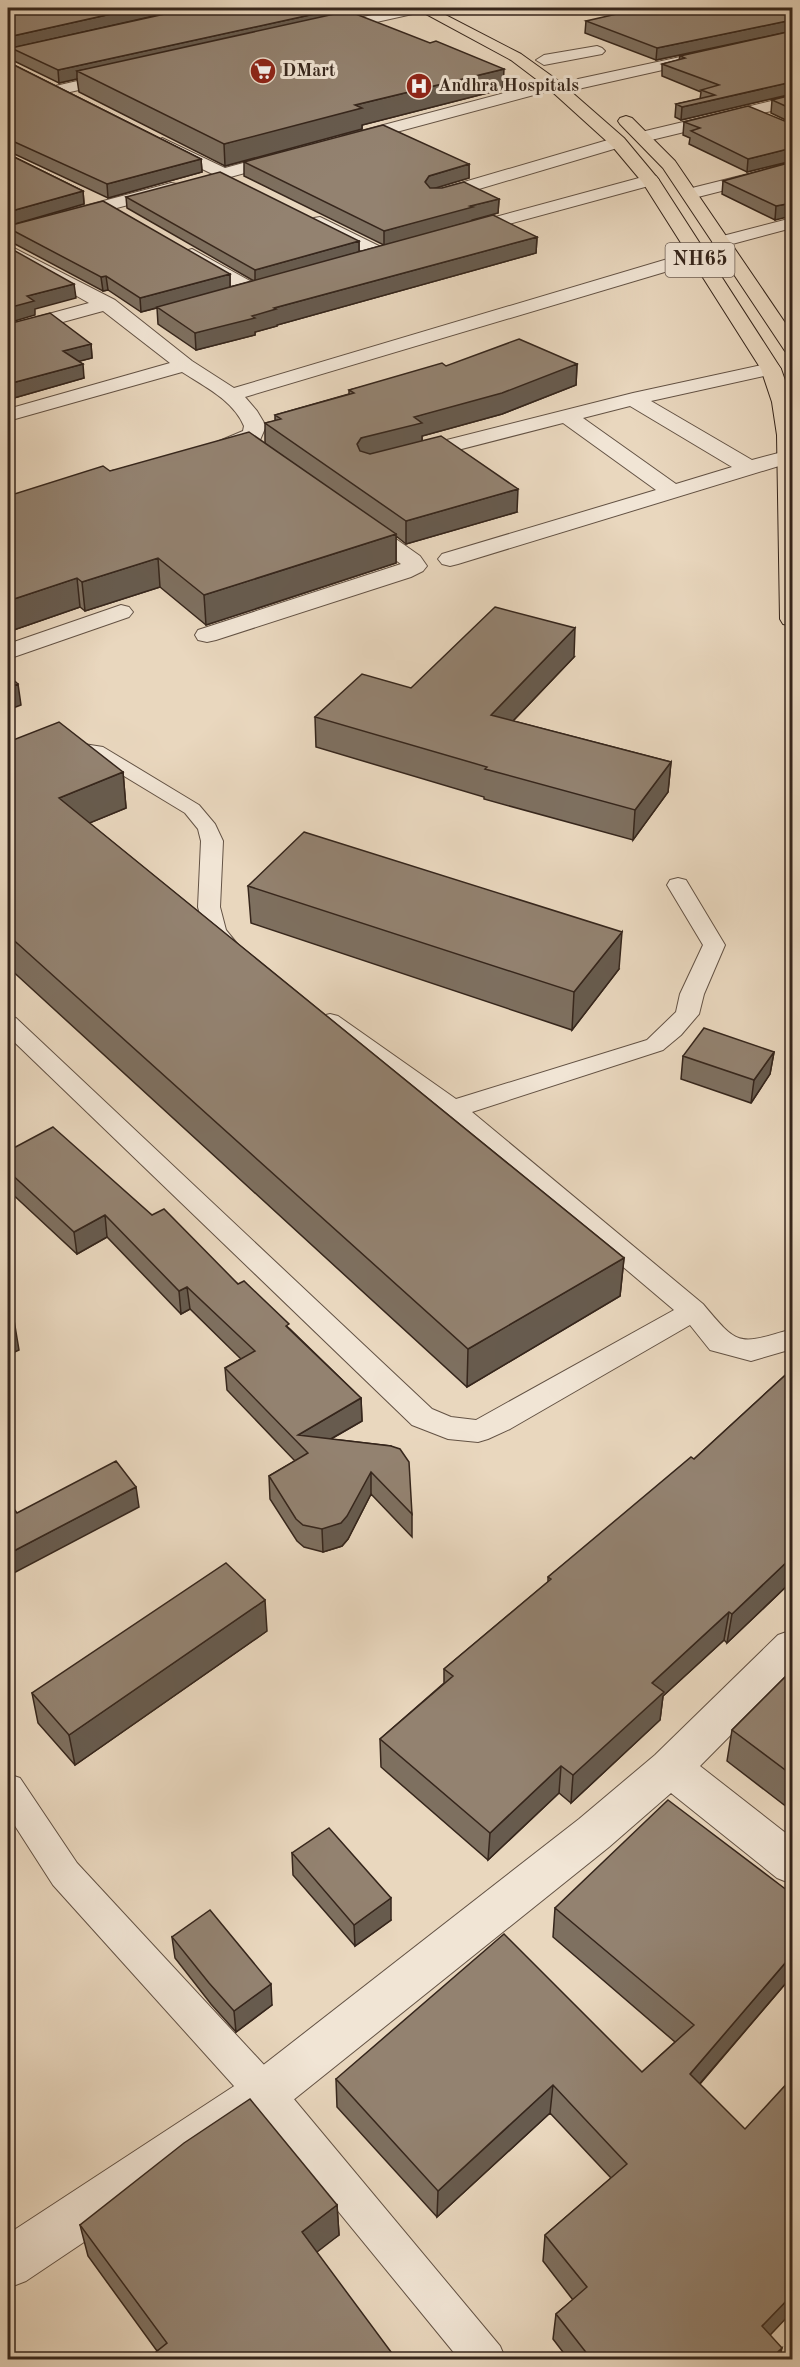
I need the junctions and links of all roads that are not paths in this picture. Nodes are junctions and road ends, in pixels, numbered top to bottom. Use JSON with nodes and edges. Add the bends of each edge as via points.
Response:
{"nodes":[{"id":1,"x":422,"y":8,"type":"edge"},
{"id":2,"x":451,"y":8,"type":"edge"},
{"id":3,"x":308,"y":33,"type":"edge"},
{"id":4,"x":792,"y":37,"type":"edge"},
{"id":5,"x":597,"y":51,"type":"dead end"},
{"id":6,"x":544,"y":60,"type":"junction"},
{"id":7,"x":137,"y":72,"type":"edge"},
{"id":8,"x":554,"y":84,"type":"junction"},
{"id":9,"x":578,"y":84,"type":"junction"},
{"id":10,"x":595,"y":96,"type":"dead end"},
{"id":11,"x":792,"y":100,"type":"edge"},
{"id":12,"x":78,"y":101,"type":"edge"},
{"id":13,"x":611,"y":109,"type":"dead end"},
{"id":14,"x":750,"y":112,"type":"junction"},
{"id":15,"x":771,"y":121,"type":"edge"},
{"id":16,"x":151,"y":137,"type":"edge"},
{"id":17,"x":644,"y":137,"type":"junction"},
{"id":18,"x":618,"y":142,"type":"junction"},
{"id":19,"x":337,"y":143,"type":"edge"},
{"id":20,"x":303,"y":152,"type":"edge"},
{"id":21,"x":792,"y":168,"type":"edge"},
{"id":22,"x":223,"y":174,"type":"junction"},
{"id":23,"x":650,"y":180,"type":"junction"},
{"id":24,"x":244,"y":184,"type":"edge"},
{"id":25,"x":690,"y":194,"type":"junction"},
{"id":26,"x":83,"y":195,"type":"edge"},
{"id":27,"x":436,"y":196,"type":"edge"},
{"id":28,"x":104,"y":205,"type":"junction"},
{"id":29,"x":122,"y":216,"type":"edge"},
{"id":30,"x":308,"y":216,"type":"edge"},
{"id":31,"x":50,"y":220,"type":"edge"},
{"id":32,"x":792,"y":223,"type":"edge"},
{"id":33,"x":449,"y":236,"type":"edge"},
{"id":34,"x":721,"y":242,"type":"junction"},
{"id":35,"x":177,"y":247,"type":"edge"},
{"id":36,"x":404,"y":248,"type":"edge"},
{"id":37,"x":12,"y":254,"type":"edge"},
{"id":38,"x":381,"y":254,"type":"junction"},
{"id":39,"x":698,"y":256,"type":"junction"},
{"id":40,"x":360,"y":260,"type":"edge"},
{"id":41,"x":274,"y":284,"type":"edge"},
{"id":42,"x":252,"y":290,"type":"junction"},
{"id":43,"x":231,"y":296,"type":"edge"},
{"id":44,"x":108,"y":304,"type":"junction"},
{"id":45,"x":155,"y":317,"type":"edge"},
{"id":46,"x":134,"y":323,"type":"junction"},
{"id":47,"x":8,"y":331,"type":"edge"},
{"id":48,"x":792,"y":347,"type":"edge"},
{"id":49,"x":185,"y":365,"type":"junction"},
{"id":50,"x":771,"y":369,"type":"junction"},
{"id":51,"x":231,"y":395,"type":"junction"},
{"id":52,"x":633,"y":399,"type":"junction"},
{"id":53,"x":8,"y":415,"type":"edge"},
{"id":54,"x":566,"y":416,"type":"junction"},
{"id":55,"x":242,"y":441,"type":"junction"},
{"id":56,"x":263,"y":456,"type":"edge"},
{"id":57,"x":790,"y":456,"type":"junction"},
{"id":58,"x":189,"y":460,"type":"edge"},
{"id":59,"x":393,"y":461,"type":"edge"},
{"id":60,"x":748,"y":467,"type":"junction"},
{"id":61,"x":672,"y":491,"type":"junction"},
{"id":62,"x":347,"y":515,"type":"edge"},
{"id":63,"x":450,"y":559,"type":"dead end"},
{"id":64,"x":121,"y":612,"type":"dead end"},
{"id":65,"x":792,"y":619,"type":"edge"},
{"id":66,"x":207,"y":635,"type":"dead end"},
{"id":67,"x":8,"y":652,"type":"edge"},
{"id":68,"x":8,"y":768,"type":"edge"},
{"id":69,"x":678,"y":885,"type":"dead end"},
{"id":70,"x":253,"y":966,"type":"edge"},
{"id":71,"x":310,"y":1007,"type":"edge"},
{"id":72,"x":8,"y":1023,"type":"edge"},
{"id":73,"x":453,"y":1109,"type":"junction"},
{"id":74,"x":693,"y":1311,"type":"junction"},
{"id":75,"x":792,"y":1339,"type":"edge"},
{"id":76,"x":792,"y":1647,"type":"edge"},
{"id":77,"x":670,"y":1768,"type":"junction"},
{"id":78,"x":8,"y":1788,"type":"edge"},
{"id":79,"x":792,"y":1864,"type":"edge"},
{"id":80,"x":265,"y":2093,"type":"junction"},
{"id":81,"x":8,"y":2263,"type":"edge"},
{"id":82,"x":486,"y":2360,"type":"edge"}],
"edges":[{"from":1,"to":3,"type":"street"},
{"from":1,"to":8,"type":"highway","number":"NH65","via":[[516,57]]},
{"from":2,"to":6,"type":"highway"},
{"from":4,"to":9,"type":"street"},
{"from":5,"to":6,"type":"street"},
{"from":6,"to":9,"type":"highway"},
{"from":7,"to":12,"type":"street","via":[[52,88]]},
{"from":8,"to":18,"type":"highway","number":"NH65"},
{"from":8,"to":19,"type":"street"},
{"from":9,"to":10,"type":"highway"},
{"from":11,"to":14,"type":"street"},
{"from":13,"to":17,"type":"highway","number":"NH65"},
{"from":14,"to":15,"type":"street"},
{"from":14,"to":17,"type":"street"},
{"from":16,"to":22,"type":"street"},
{"from":17,"to":25,"type":"highway","number":"NH65"},
{"from":18,"to":23,"type":"highway","number":"NH65"},
{"from":18,"to":27,"type":"street"},
{"from":20,"to":22,"type":"street"},
{"from":21,"to":25,"type":"street"},
{"from":22,"to":24,"type":"street"},
{"from":22,"to":28,"type":"street"},
{"from":23,"to":33,"type":"street"},
{"from":23,"to":39,"type":"highway","number":"NH65"},
{"from":25,"to":34,"type":"highway","number":"NH65"},
{"from":26,"to":28,"type":"street"},
{"from":28,"to":29,"type":"street"},
{"from":28,"to":31,"type":"street"},
{"from":30,"to":38,"type":"street"},
{"from":32,"to":34,"type":"street"},
{"from":34,"to":48,"type":"highway","number":"NH65"},
{"from":35,"to":42,"type":"street"},
{"from":36,"to":38,"type":"street"},
{"from":37,"to":44,"type":"street"},
{"from":38,"to":40,"type":"street"},
{"from":39,"to":50,"type":"highway","number":"NH65"},
{"from":39,"to":51,"type":"street"},
{"from":41,"to":42,"type":"street"},
{"from":42,"to":43,"type":"street"},
{"from":44,"to":46,"type":"street"},
{"from":44,"to":47,"type":"street"},
{"from":45,"to":46,"type":"street"},
{"from":46,"to":49,"type":"street"},
{"from":49,"to":51,"type":"street"},
{"from":49,"to":53,"type":"street"},
{"from":50,"to":52,"type":"street"},
{"from":50,"to":57,"type":"highway","number":"NH65","via":[[779,387]]},
{"from":51,"to":55,"type":"street","via":[[255,426],[252,435]]},
{"from":52,"to":54,"type":"street"},
{"from":52,"to":60,"type":"street"},
{"from":54,"to":59,"type":"street"},
{"from":54,"to":61,"type":"street"},
{"from":55,"to":56,"type":"street"},
{"from":55,"to":58,"type":"street"},
{"from":57,"to":60,"type":"street"},
{"from":57,"to":65,"type":"highway","number":"NH65"},
{"from":60,"to":61,"type":"street"},
{"from":61,"to":63,"type":"street"},
{"from":62,"to":66,"type":"street","via":[[415,566]]},
{"from":64,"to":67,"type":"street"},
{"from":68,"to":70,"type":"lane","via":[[58,750],[96,751],[192,808],[208,828],[212,841],[209,907],[215,931],[234,953]]},
{"from":69,"to":73,"type":"lane","via":[[714,945],[687,1014],[674,1030],[656,1045]]},
{"from":71,"to":73,"type":"lane"},
{"from":72,"to":74,"type":"lane","via":[[422,1417],[448,1428],[478,1431],[501,1421]]},
{"from":73,"to":74,"type":"lane"},
{"from":74,"to":75,"type":"lane","via":[[720,1343],[751,1351]]},
{"from":76,"to":77,"type":"street"},
{"from":77,"to":79,"type":"street"},
{"from":77,"to":80,"type":"street","via":[[594,1833]]},
{"from":78,"to":80,"type":"lane","via":[[65,1874]]},
{"from":80,"to":81,"type":"street"},
{"from":80,"to":82,"type":"lane"}]}
